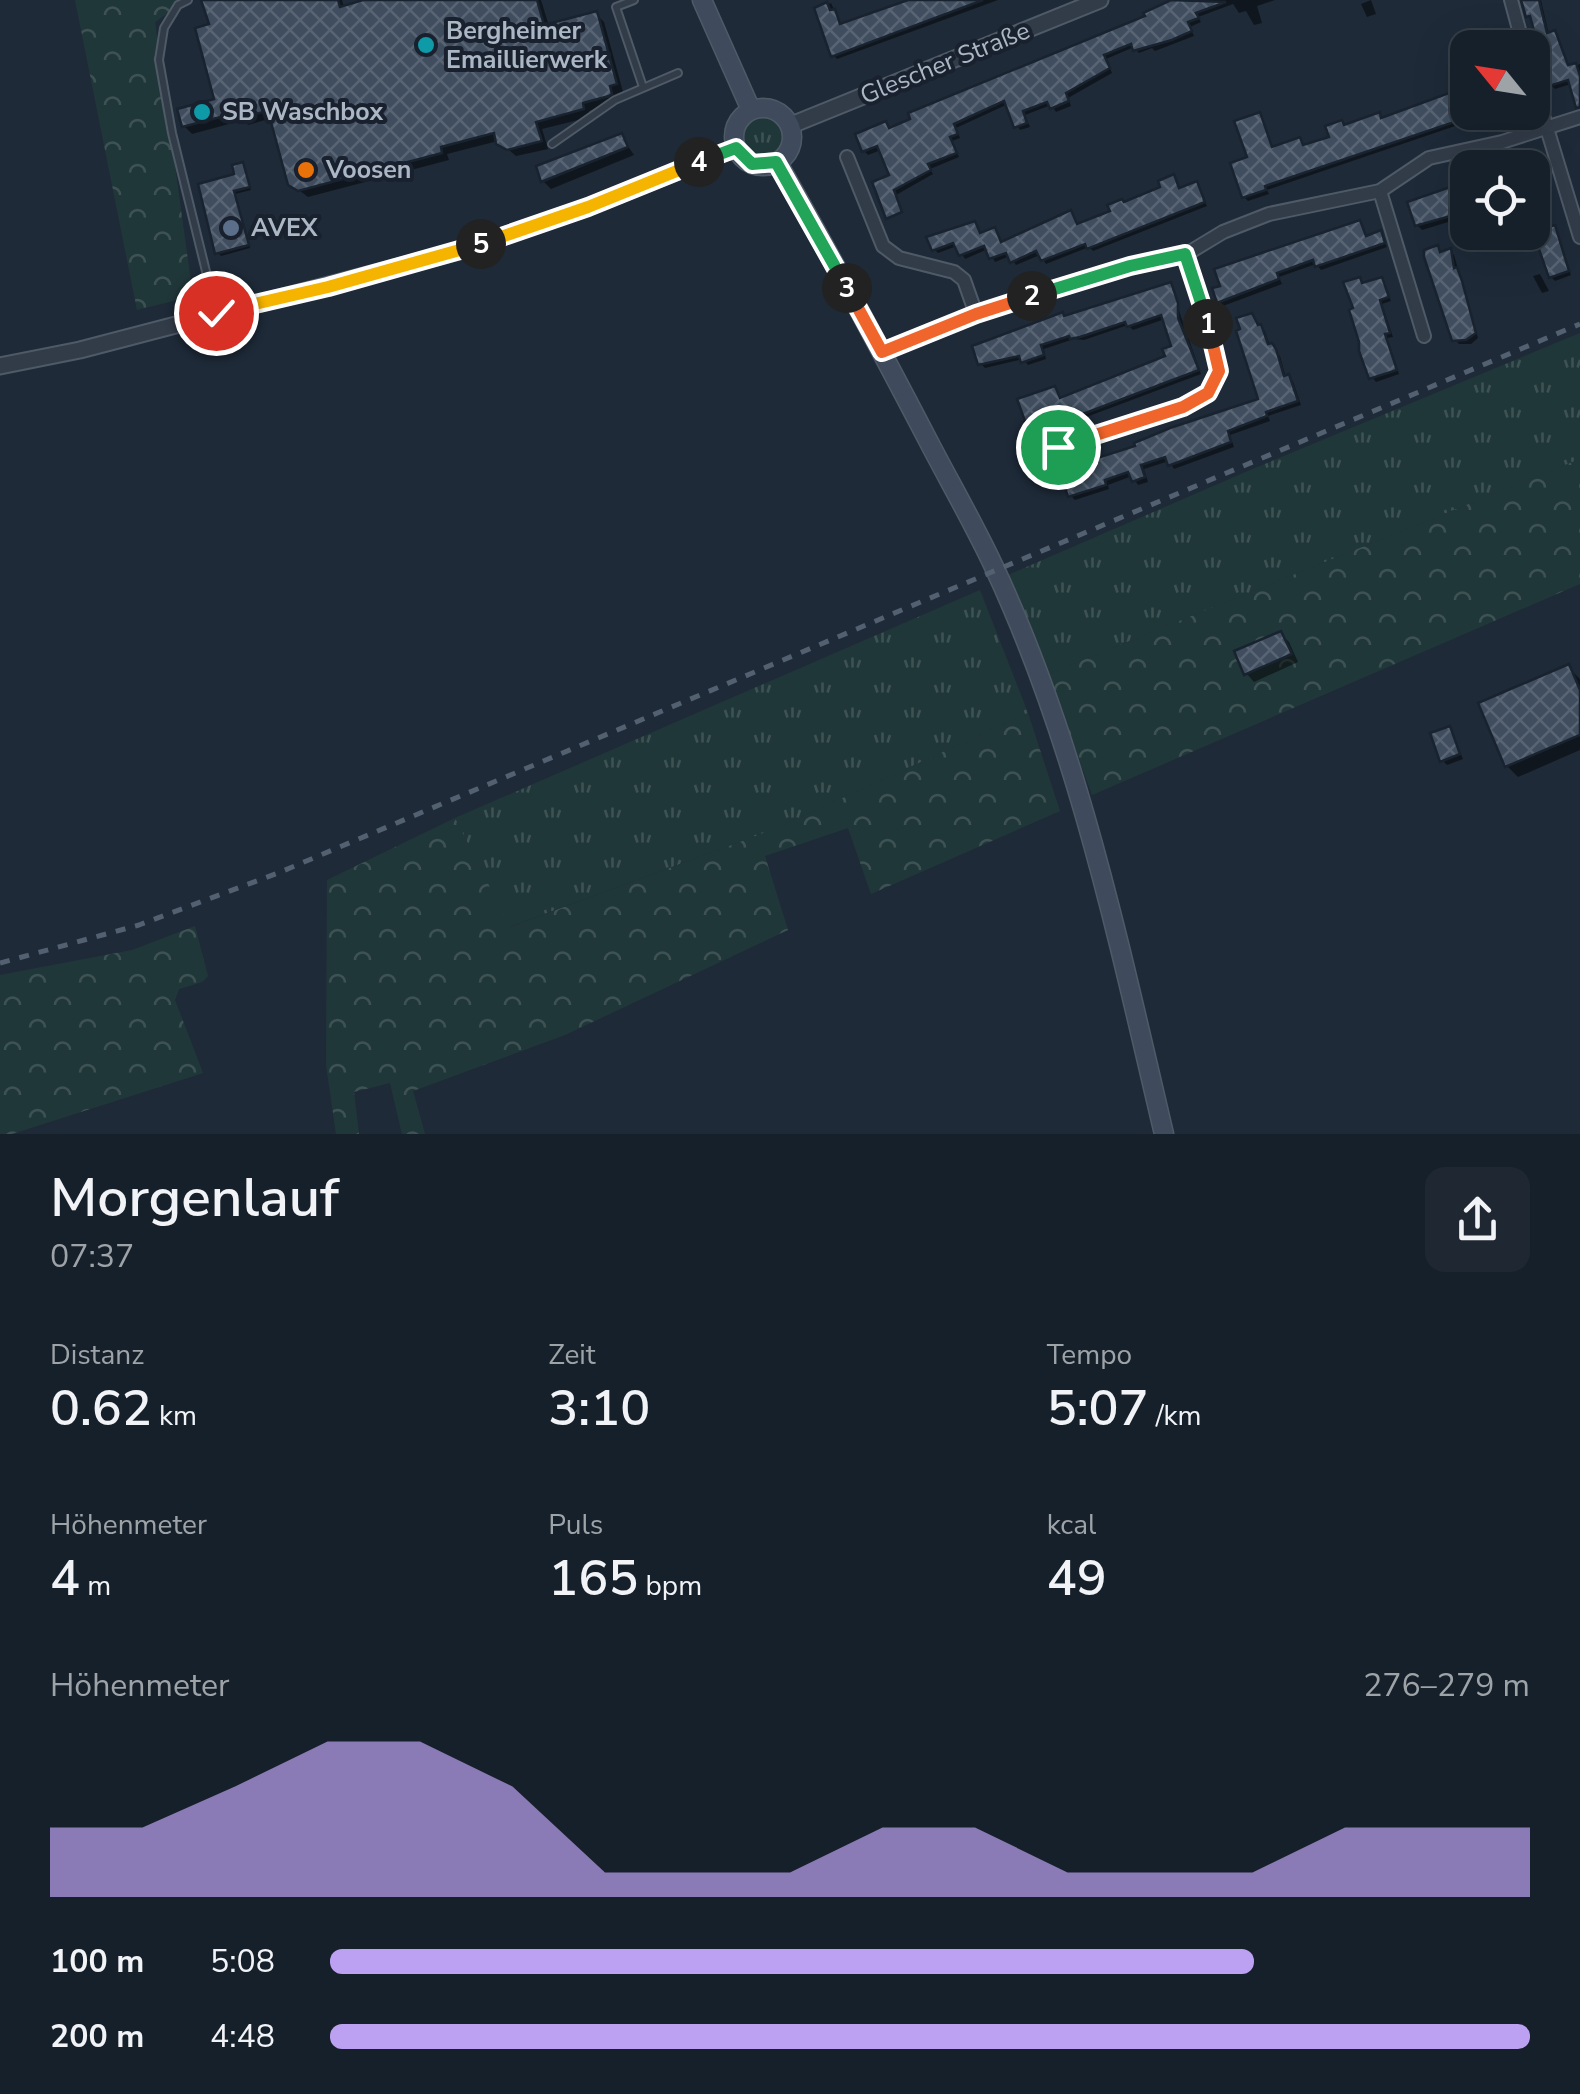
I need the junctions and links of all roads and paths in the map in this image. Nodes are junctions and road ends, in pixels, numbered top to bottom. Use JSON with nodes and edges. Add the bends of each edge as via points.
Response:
{"nodes":[{"id":1,"x":188,"y":0,"type":"edge"},
{"id":2,"x":634,"y":0,"type":"edge"},
{"id":3,"x":702,"y":0,"type":"edge"},
{"id":4,"x":1100,"y":0,"type":"edge"},
{"id":5,"x":1511,"y":0,"type":"edge"},
{"id":6,"x":1519,"y":30,"type":"edge"},
{"id":7,"x":678,"y":73,"type":"dead end"},
{"id":8,"x":643,"y":87,"type":"junction"},
{"id":9,"x":751,"y":110,"type":"junction"},
{"id":10,"x":1580,"y":117,"type":"edge"},
{"id":11,"x":789,"y":126,"type":"junction"},
{"id":12,"x":1550,"y":127,"type":"edge"},
{"id":13,"x":1540,"y":130,"type":"edge"},
{"id":14,"x":1547,"y":130,"type":"edge"},
{"id":15,"x":552,"y":144,"type":"dead end"},
{"id":16,"x":736,"y":148,"type":"junction"},
{"id":17,"x":847,"y":158,"type":"dead end"},
{"id":18,"x":776,"y":162,"type":"junction"},
{"id":19,"x":1380,"y":191,"type":"junction"},
{"id":20,"x":1580,"y":237,"type":"edge"},
{"id":21,"x":1185,"y":254,"type":"junction"},
{"id":22,"x":216,"y":313,"type":"junction"},
{"id":23,"x":976,"y":314,"type":"junction"},
{"id":24,"x":1424,"y":336,"type":"dead end"},
{"id":25,"x":882,"y":352,"type":"junction"},
{"id":26,"x":0,"y":366,"type":"edge"},
{"id":27,"x":1058,"y":447,"type":"dead end"},
{"id":28,"x":1164,"y":1134,"type":"edge"}],
"edges":[{"from":1,"to":22,"type":"lane","via":[[164,28],[159,60]]},
{"from":2,"to":8,"type":"lane","via":[[616,7]]},
{"from":3,"to":9,"type":"main road"},
{"from":4,"to":11,"type":"street","name":"Glescher Straße"},
{"from":5,"to":6,"type":"street"},
{"from":7,"to":8,"type":"lane"},
{"from":8,"to":15,"type":"lane"},
{"from":9,"to":11,"type":"main road","via":[[769,108]]},
{"from":9,"to":16,"type":"main road","via":[[736,124]]},
{"from":10,"to":12,"type":"street"},
{"from":11,"to":18,"type":"main road","via":[[790,146]]},
{"from":13,"to":19,"type":"street","via":[[1430,158]]},
{"from":14,"to":20,"type":"street"},
{"from":16,"to":18,"type":"main road","via":[[752,164]]},
{"from":16,"to":22,"type":"street","via":[[463,250]]},
{"from":17,"to":23,"type":"street","via":[[882,246],[900,258],[954,272],[964,280]]},
{"from":18,"to":25,"type":"main road"},
{"from":19,"to":21,"type":"street","via":[[1268,214]]},
{"from":19,"to":24,"type":"street"},
{"from":21,"to":23,"type":"street"},
{"from":21,"to":27,"type":"street","via":[[1216,350],[1219,371],[1208,393]]},
{"from":22,"to":26,"type":"street"},
{"from":23,"to":25,"type":"street"},
{"from":25,"to":28,"type":"main road","via":[[995,570],[1046,696],[1116,930]]}]}
